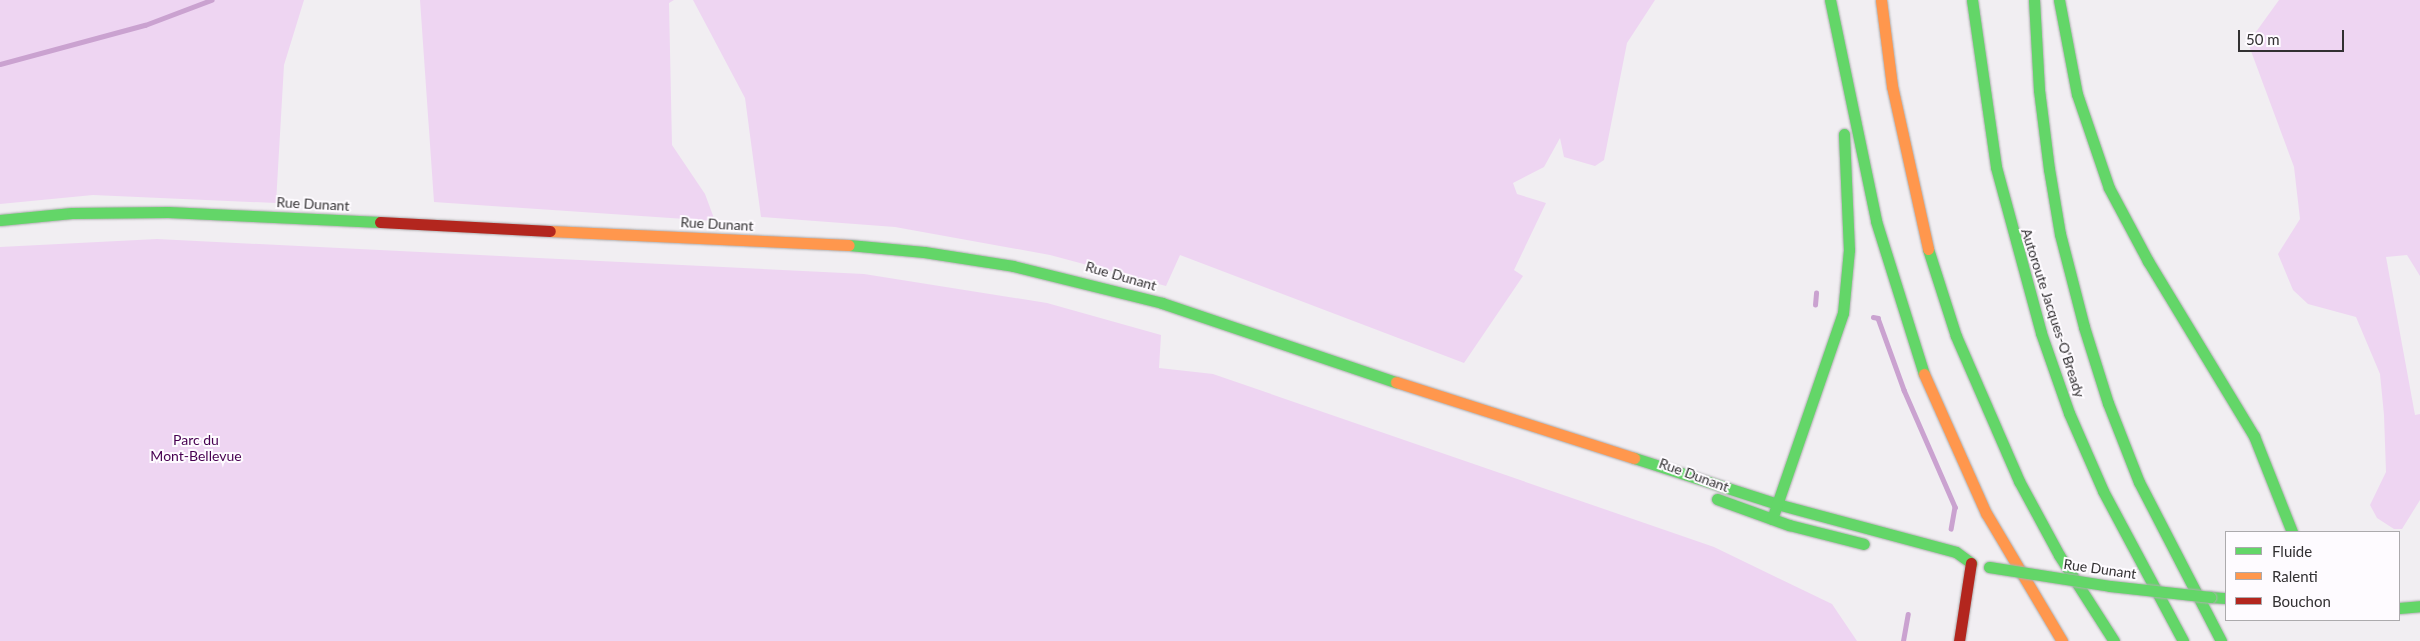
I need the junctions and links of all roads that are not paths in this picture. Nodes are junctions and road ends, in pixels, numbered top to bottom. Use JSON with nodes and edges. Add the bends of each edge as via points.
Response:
{"nodes":[{"id":1,"x":1830,"y":0,"type":"edge"},
{"id":2,"x":1881,"y":0,"type":"edge"},
{"id":3,"x":1972,"y":0,"type":"edge"},
{"id":4,"x":2034,"y":0,"type":"edge"},
{"id":5,"x":2059,"y":0,"type":"edge"},
{"id":6,"x":1841,"y":58,"type":"junction"},
{"id":7,"x":0,"y":220,"type":"edge"},
{"id":8,"x":1414,"y":388,"type":"junction"},
{"id":9,"x":1777,"y":504,"type":"junction"},
{"id":10,"x":1772,"y":519,"type":"junction"},
{"id":11,"x":2292,"y":531,"type":"edge"},
{"id":12,"x":1880,"y":548,"type":"dead end"},
{"id":13,"x":1971,"y":563,"type":"junction"},
{"id":14,"x":1953,"y":566,"type":"dead end"},
{"id":15,"x":2400,"y":596,"type":"edge"},
{"id":16,"x":2420,"y":596,"type":"edge"},
{"id":17,"x":2225,"y":598,"type":"edge"},
{"id":18,"x":2420,"y":606,"type":"edge"},
{"id":19,"x":2400,"y":608,"type":"edge"},
{"id":20,"x":1959,"y":641,"type":"edge"},
{"id":21,"x":2062,"y":641,"type":"edge"},
{"id":22,"x":2114,"y":641,"type":"edge"},
{"id":23,"x":2183,"y":641,"type":"edge"},
{"id":24,"x":2222,"y":641,"type":"edge"}],
"edges":[{"from":1,"to":6,"type":"main road"},
{"from":2,"to":22,"type":"main road","via":[[1892,86],[1908,170],[1929,254],[1956,336],[2019,481],[2059,555]]},
{"from":3,"to":23,"type":"main road","name":"Autoroute Jacques-O'Bready","via":[[1996,167],[2041,333],[2069,413],[2107,499]]},
{"from":4,"to":24,"type":"main road","via":[[2039,83],[2050,175],[2084,327],[2108,403],[2139,482],[2178,565]]},
{"from":5,"to":11,"type":"main road","via":[[2076,94],[2109,188],[2148,261],[2254,436]]},
{"from":6,"to":9,"type":"main road","via":[[1849,236],[1846,290],[1832,354]]},
{"from":6,"to":21,"type":"main road","via":[[1882,241],[1922,369],[1986,513]]},
{"from":7,"to":8,"type":"main road","name":"Rue Dunant","via":[[88,212],[168,212],[757,240],[924,252],[1030,269],[1122,291]]},
{"from":8,"to":9,"type":"main road","name":"Rue Dunant"},
{"from":8,"to":10,"type":"main road","name":"Rue Dunant"},
{"from":9,"to":10,"type":"main road"},
{"from":9,"to":13,"type":"main road","name":"Rue Dunant","via":[[1956,552]]},
{"from":10,"to":12,"type":"main road","name":"Rue Dunant"},
{"from":13,"to":14,"type":"main road","name":"Rue Dunant"},
{"from":13,"to":17,"type":"main road","name":"Rue Dunant","bridge":true,"via":[[2110,586]]},
{"from":13,"to":20,"type":"main road"},
{"from":15,"to":16,"type":"main road"},
{"from":18,"to":19,"type":"main road"}]}
